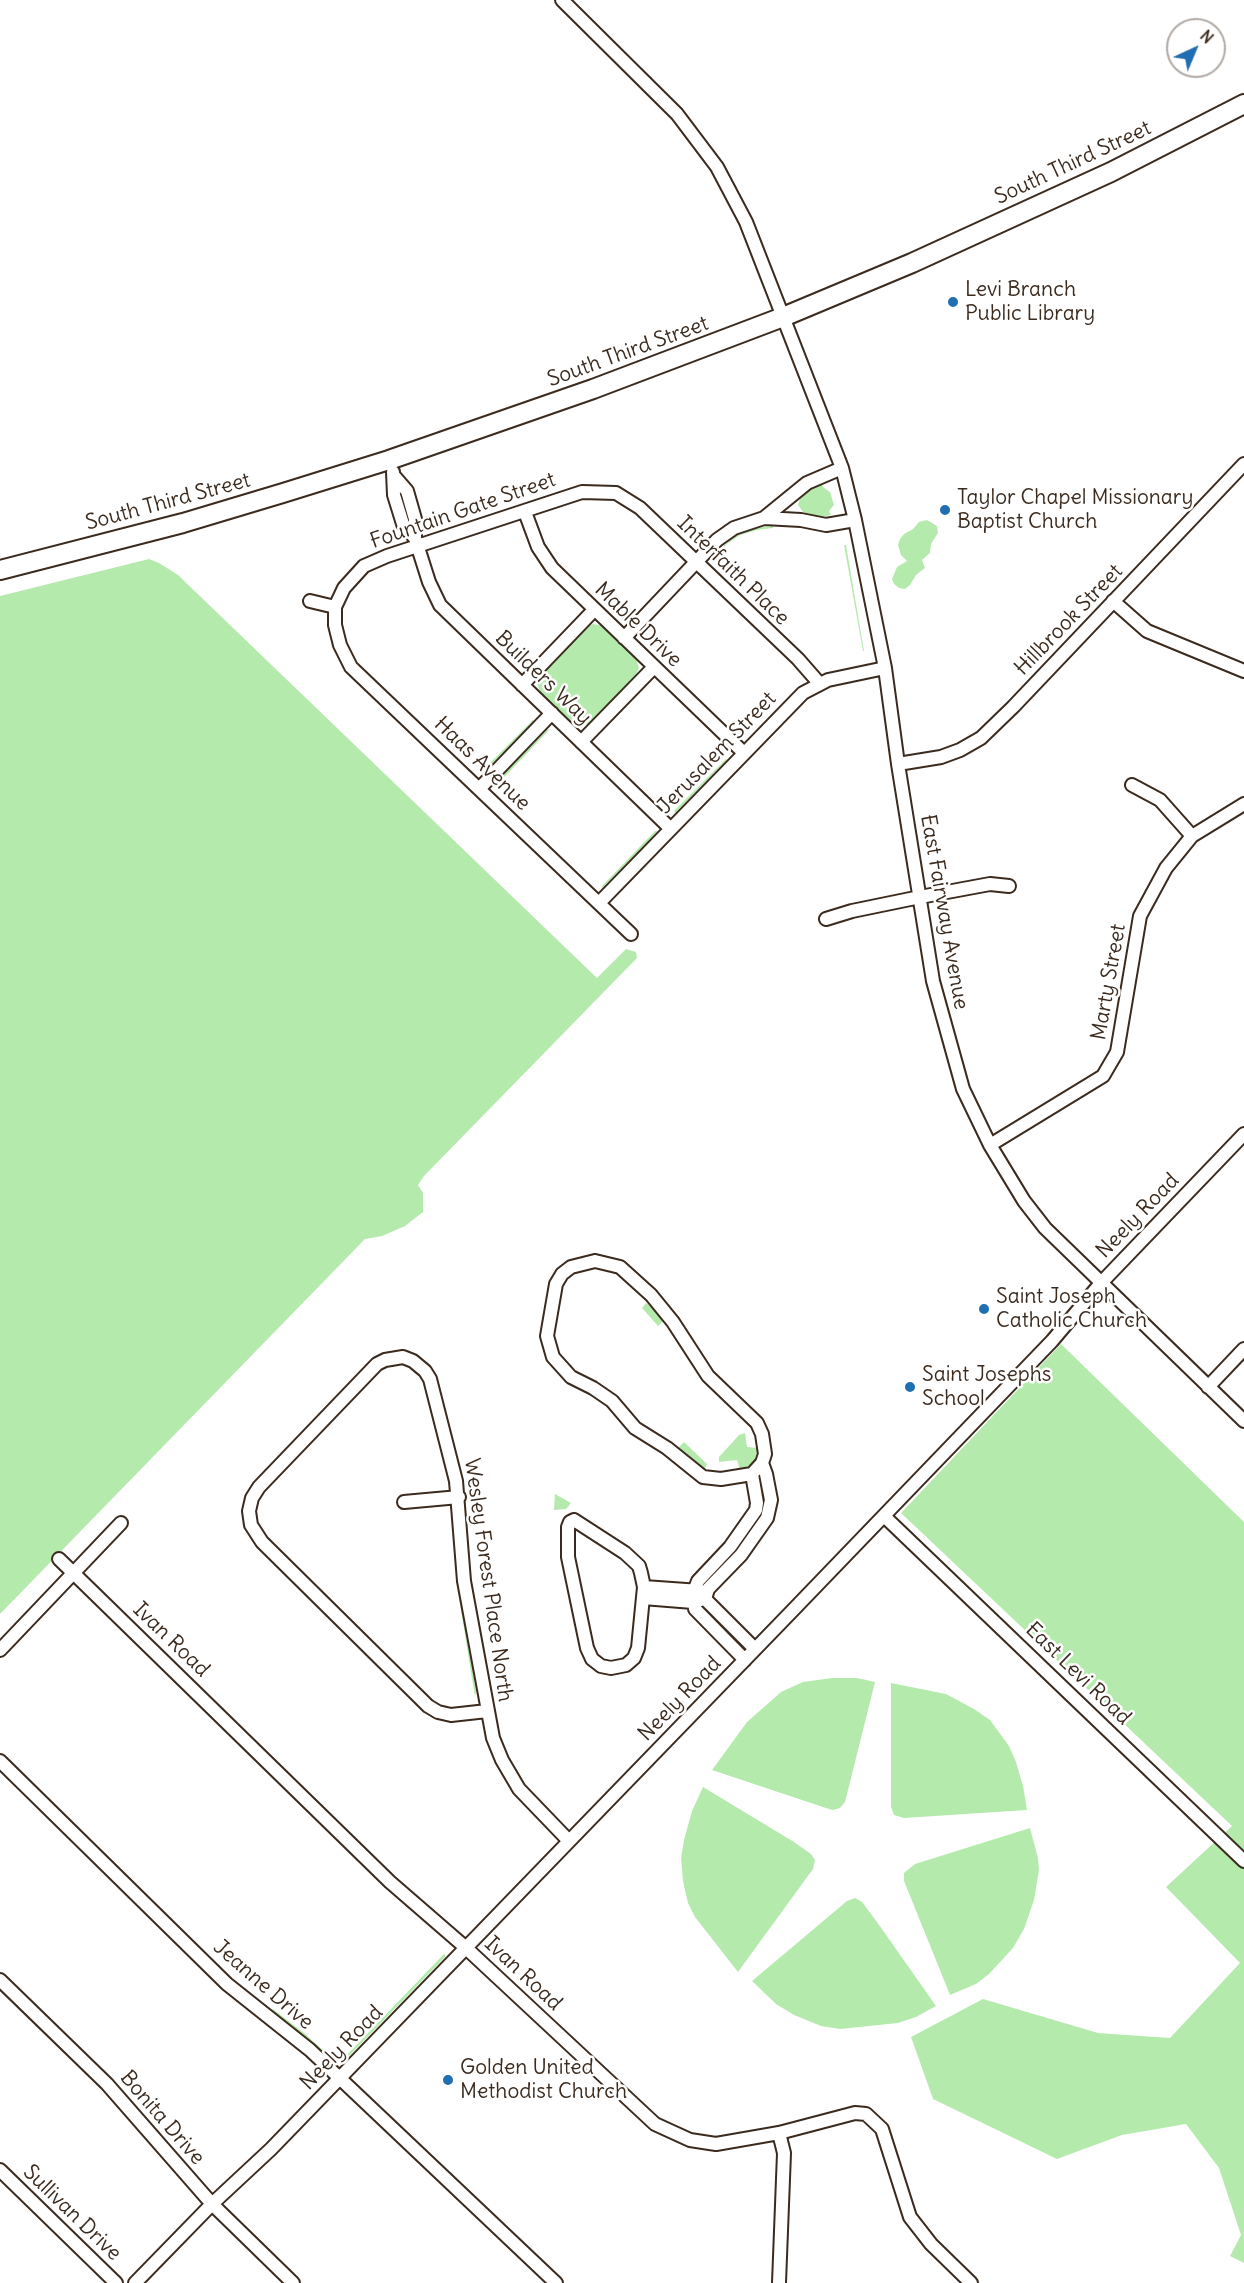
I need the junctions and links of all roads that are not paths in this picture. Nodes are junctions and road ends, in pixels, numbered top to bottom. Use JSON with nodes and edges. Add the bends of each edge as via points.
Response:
{"nodes":[{"id":1,"x":562,"y":0,"type":"edge"},
{"id":2,"x":1244,"y":104,"type":"edge"},
{"id":3,"x":783,"y":318,"type":"junction"},
{"id":4,"x":1244,"y":464,"type":"edge"},
{"id":5,"x":392,"y":468,"type":"junction"},
{"id":6,"x":842,"y":468,"type":"junction"},
{"id":7,"x":616,"y":493,"type":"joint"},
{"id":8,"x":791,"y":496,"type":"junction"},
{"id":9,"x":525,"y":512,"type":"junction"},
{"id":10,"x":764,"y":519,"type":"junction"},
{"id":11,"x":801,"y":520,"type":"junction"},
{"id":12,"x":855,"y":520,"type":"junction"},
{"id":13,"x":416,"y":542,"type":"junction"},
{"id":14,"x":696,"y":562,"type":"junction"},
{"id":15,"x":0,"y":570,"type":"edge"},
{"id":16,"x":310,"y":601,"type":"dead end"},
{"id":17,"x":1113,"y":601,"type":"junction"},
{"id":18,"x":335,"y":607,"type":"junction"},
{"id":19,"x":594,"y":610,"type":"junction"},
{"id":20,"x":624,"y":638,"type":"junction"},
{"id":21,"x":654,"y":667,"type":"junction"},
{"id":22,"x":885,"y":668,"type":"junction"},
{"id":23,"x":1244,"y":671,"type":"edge"},
{"id":24,"x":819,"y":683,"type":"junction"},
{"id":25,"x":522,"y":685,"type":"junction"},
{"id":26,"x":552,"y":713,"type":"junction"},
{"id":27,"x":581,"y":742,"type":"junction"},
{"id":28,"x":744,"y":753,"type":"junction"},
{"id":29,"x":898,"y":764,"type":"junction"},
{"id":30,"x":1132,"y":785,"type":"dead end"},
{"id":31,"x":479,"y":789,"type":"junction"},
{"id":32,"x":1244,"y":804,"type":"edge"},
{"id":33,"x":671,"y":829,"type":"junction"},
{"id":34,"x":1192,"y":836,"type":"junction"},
{"id":35,"x":1009,"y":886,"type":"dead end"},
{"id":36,"x":920,"y":897,"type":"junction"},
{"id":37,"x":599,"y":903,"type":"junction"},
{"id":38,"x":826,"y":919,"type":"dead end"},
{"id":39,"x":631,"y":934,"type":"dead end"},
{"id":40,"x":1244,"y":1134,"type":"edge"},
{"id":41,"x":990,"y":1145,"type":"junction"},
{"id":42,"x":1101,"y":1283,"type":"junction"},
{"id":43,"x":1244,"y":1349,"type":"edge"},
{"id":44,"x":1208,"y":1387,"type":"junction"},
{"id":45,"x":1244,"y":1421,"type":"edge"},
{"id":46,"x":762,"y":1463,"type":"junction"},
{"id":47,"x":752,"y":1474,"type":"junction"},
{"id":48,"x":459,"y":1497,"type":"junction"},
{"id":49,"x":404,"y":1502,"type":"dead end"},
{"id":50,"x":884,"y":1516,"type":"junction"},
{"id":51,"x":121,"y":1523,"type":"dead end"},
{"id":52,"x":723,"y":1555,"type":"junction"},
{"id":53,"x":59,"y":1559,"type":"dead end"},
{"id":54,"x":732,"y":1564,"type":"junction"},
{"id":55,"x":74,"y":1573,"type":"junction"},
{"id":56,"x":643,"y":1593,"type":"junction"},
{"id":57,"x":700,"y":1596,"type":"junction"},
{"id":58,"x":719,"y":1615,"type":"junction"},
{"id":59,"x":709,"y":1624,"type":"junction"},
{"id":60,"x":755,"y":1649,"type":"junction"},
{"id":61,"x":0,"y":1650,"type":"edge"},
{"id":62,"x":745,"y":1660,"type":"junction"},
{"id":63,"x":487,"y":1710,"type":"junction"},
{"id":64,"x":0,"y":1761,"type":"edge"},
{"id":65,"x":569,"y":1841,"type":"junction"},
{"id":66,"x":1244,"y":1861,"type":"edge"},
{"id":67,"x":465,"y":1947,"type":"junction"},
{"id":68,"x":0,"y":1980,"type":"edge"},
{"id":69,"x":339,"y":2078,"type":"junction"},
{"id":70,"x":779,"y":2133,"type":"junction"},
{"id":71,"x":0,"y":2170,"type":"edge"},
{"id":72,"x":212,"y":2204,"type":"junction"},
{"id":73,"x":116,"y":2283,"type":"edge"},
{"id":74,"x":135,"y":2283,"type":"edge"},
{"id":75,"x":293,"y":2283,"type":"edge"},
{"id":76,"x":556,"y":2283,"type":"edge"},
{"id":77,"x":779,"y":2283,"type":"edge"},
{"id":78,"x":971,"y":2283,"type":"edge"}],
"edges":[{"from":1,"to":3,"type":"street","name":"East Fairway Avenue","via":[[677,114],[717,167],[746,222]]},
{"from":2,"to":3,"type":"highway","name":"South Third Street","via":[[1111,172]]},
{"from":3,"to":5,"type":"highway","name":"South Third Street"},
{"from":3,"to":6,"type":"street","name":"East Fairway Avenue"},
{"from":4,"to":17,"type":"street","name":"Hillbrook Street"},
{"from":5,"to":13,"type":"street","name":"Builders Way","via":[[407,491],[415,519]]},
{"from":5,"to":15,"type":"highway","name":"South Third Street"},
{"from":6,"to":8,"type":"street","via":[[814,478]]},
{"from":6,"to":12,"type":"street","name":"East Fairway Avenue"},
{"from":7,"to":9,"type":"street","name":"Fountain Gate Street","via":[[582,492]]},
{"from":7,"to":14,"type":"street","name":"Interfaith Place","via":[[640,508]]},
{"from":8,"to":10,"type":"street"},
{"from":8,"to":11,"type":"street"},
{"from":9,"to":13,"type":"street","name":"Fountain Gate Street"},
{"from":9,"to":19,"type":"street","name":"Mable Drive","via":[[548,564]]},
{"from":10,"to":11,"type":"street"},
{"from":10,"to":14,"type":"street","via":[[728,531]]},
{"from":11,"to":12,"type":"street","via":[[826,525]]},
{"from":12,"to":22,"type":"street","name":"East Fairway Avenue"},
{"from":13,"to":18,"type":"street","name":"Fountain Gate Street","via":[[364,566],[344,588]]},
{"from":13,"to":25,"type":"street","name":"Builders Way","via":[[440,605]]},
{"from":14,"to":20,"type":"street"},
{"from":14,"to":24,"type":"street","name":"Interfaith Place"},
{"from":16,"to":18,"type":"street"},
{"from":17,"to":23,"type":"street","via":[[1147,631]]},
{"from":17,"to":29,"type":"street","name":"Hillbrook Street","via":[[981,738],[941,758]]},
{"from":18,"to":31,"type":"street","name":"Haas Avenue","via":[[340,645],[351,667]]},
{"from":19,"to":20,"type":"street","name":"Mable Drive"},
{"from":19,"to":25,"type":"street"},
{"from":20,"to":21,"type":"street","name":"Mable Drive"},
{"from":21,"to":27,"type":"street"},
{"from":21,"to":28,"type":"street","name":"Mable Drive"},
{"from":22,"to":24,"type":"street","name":"Jerusalem Street"},
{"from":22,"to":29,"type":"street","name":"East Fairway Avenue"},
{"from":24,"to":28,"type":"street","name":"Jerusalem Street","via":[[799,697]]},
{"from":25,"to":26,"type":"street","name":"Builders Way"},
{"from":26,"to":27,"type":"street","name":"Builders Way"},
{"from":26,"to":31,"type":"street"},
{"from":27,"to":33,"type":"street","name":"Builders Way"},
{"from":28,"to":33,"type":"street","name":"Jerusalem Street"},
{"from":29,"to":36,"type":"street","name":"East Fairway Avenue"},
{"from":30,"to":34,"type":"street","via":[[1160,800]]},
{"from":31,"to":37,"type":"street","name":"Haas Avenue"},
{"from":32,"to":34,"type":"street","name":"Marty Street"},
{"from":33,"to":37,"type":"street","name":"Jerusalem Street"},
{"from":34,"to":41,"type":"street","name":"Marty Street","via":[[1166,868],[1140,916],[1117,1052],[1103,1076]]},
{"from":35,"to":36,"type":"street","via":[[990,884]]},
{"from":36,"to":38,"type":"street"},
{"from":36,"to":41,"type":"street","name":"East Fairway Avenue","via":[[933,981],[951,1049],[963,1089]]},
{"from":37,"to":39,"type":"street","name":"Haas Avenue"},
{"from":40,"to":42,"type":"street","name":"Neely Road"},
{"from":41,"to":42,"type":"street","name":"East Fairway Avenue","via":[[1045,1228]]},
{"from":42,"to":44,"type":"street","name":"East Fairway Avenue"},
{"from":42,"to":50,"type":"street","name":"Neely Road","via":[[1052,1341]]},
{"from":43,"to":44,"type":"street"},
{"from":44,"to":45,"type":"street","name":"East Fairway Avenue"},
{"from":46,"to":47,"type":"street"},
{"from":46,"to":47,"type":"street","via":[[765,1454],[757,1423],[708,1376],[651,1295],[620,1267],[603,1262],[586,1262],[562,1274],[554,1290],[547,1336],[559,1366],[600,1392],[635,1428],[667,1448],[702,1478]]},
{"from":46,"to":54,"type":"street","via":[[770,1509]]},
{"from":47,"to":52,"type":"street","via":[[756,1510]]},
{"from":48,"to":49,"type":"street"},
{"from":48,"to":63,"type":"street","name":"Wesley Forest Place North","via":[[464,1581]]},
{"from":48,"to":63,"type":"street","name":"Wesley Forest Place North","via":[[428,1375],[417,1363],[395,1357],[377,1364],[263,1482],[250,1506],[251,1525],[262,1542],[428,1706],[451,1715]]},
{"from":50,"to":60,"type":"street","name":"Neely Road"},
{"from":50,"to":66,"type":"street","name":"East Levi Road"},
{"from":51,"to":55,"type":"street"},
{"from":52,"to":54,"type":"street"},
{"from":52,"to":57,"type":"street","via":[[702,1576]]},
{"from":53,"to":55,"type":"street","name":"Ivan Road"},
{"from":54,"to":57,"type":"street"},
{"from":55,"to":61,"type":"street"},
{"from":55,"to":67,"type":"street","name":"Ivan Road","via":[[390,1882]]},
{"from":56,"to":56,"type":"street","via":[[639,1566],[625,1553],[570,1521],[568,1557],[587,1648],[596,1663],[611,1668],[626,1665],[634,1658]]},
{"from":56,"to":57,"type":"street"},
{"from":57,"to":58,"type":"street"},
{"from":57,"to":59,"type":"street","via":[[695,1609]]},
{"from":58,"to":59,"type":"street"},
{"from":58,"to":60,"type":"street"},
{"from":59,"to":62,"type":"street"},
{"from":60,"to":62,"type":"street","name":"Neely Road"},
{"from":62,"to":65,"type":"street","name":"Neely Road"},
{"from":63,"to":65,"type":"street","name":"Wesley Forest Place North","via":[[493,1738],[510,1775]]},
{"from":64,"to":69,"type":"street","name":"Jeanne Drive","via":[[227,1984]]},
{"from":65,"to":67,"type":"street","name":"Neely Road"},
{"from":67,"to":69,"type":"street","name":"Neely Road"},
{"from":67,"to":70,"type":"street","name":"Ivan Road","via":[[655,2124],[705,2144]]},
{"from":68,"to":72,"type":"street","name":"Bonita Drive","via":[[113,2090]]},
{"from":69,"to":72,"type":"street","name":"Neely Road","via":[[272,2149]]},
{"from":69,"to":76,"type":"street","name":"Jeanne Drive"},
{"from":70,"to":77,"type":"street","via":[[784,2153]]},
{"from":70,"to":78,"type":"street","name":"Ivan Road","via":[[855,2112],[874,2120],[882,2129],[910,2217]]},
{"from":71,"to":73,"type":"street","name":"Sullivan Drive"},
{"from":72,"to":74,"type":"street","name":"Neely Road"},
{"from":72,"to":75,"type":"street","name":"Bonita Drive"}]}
